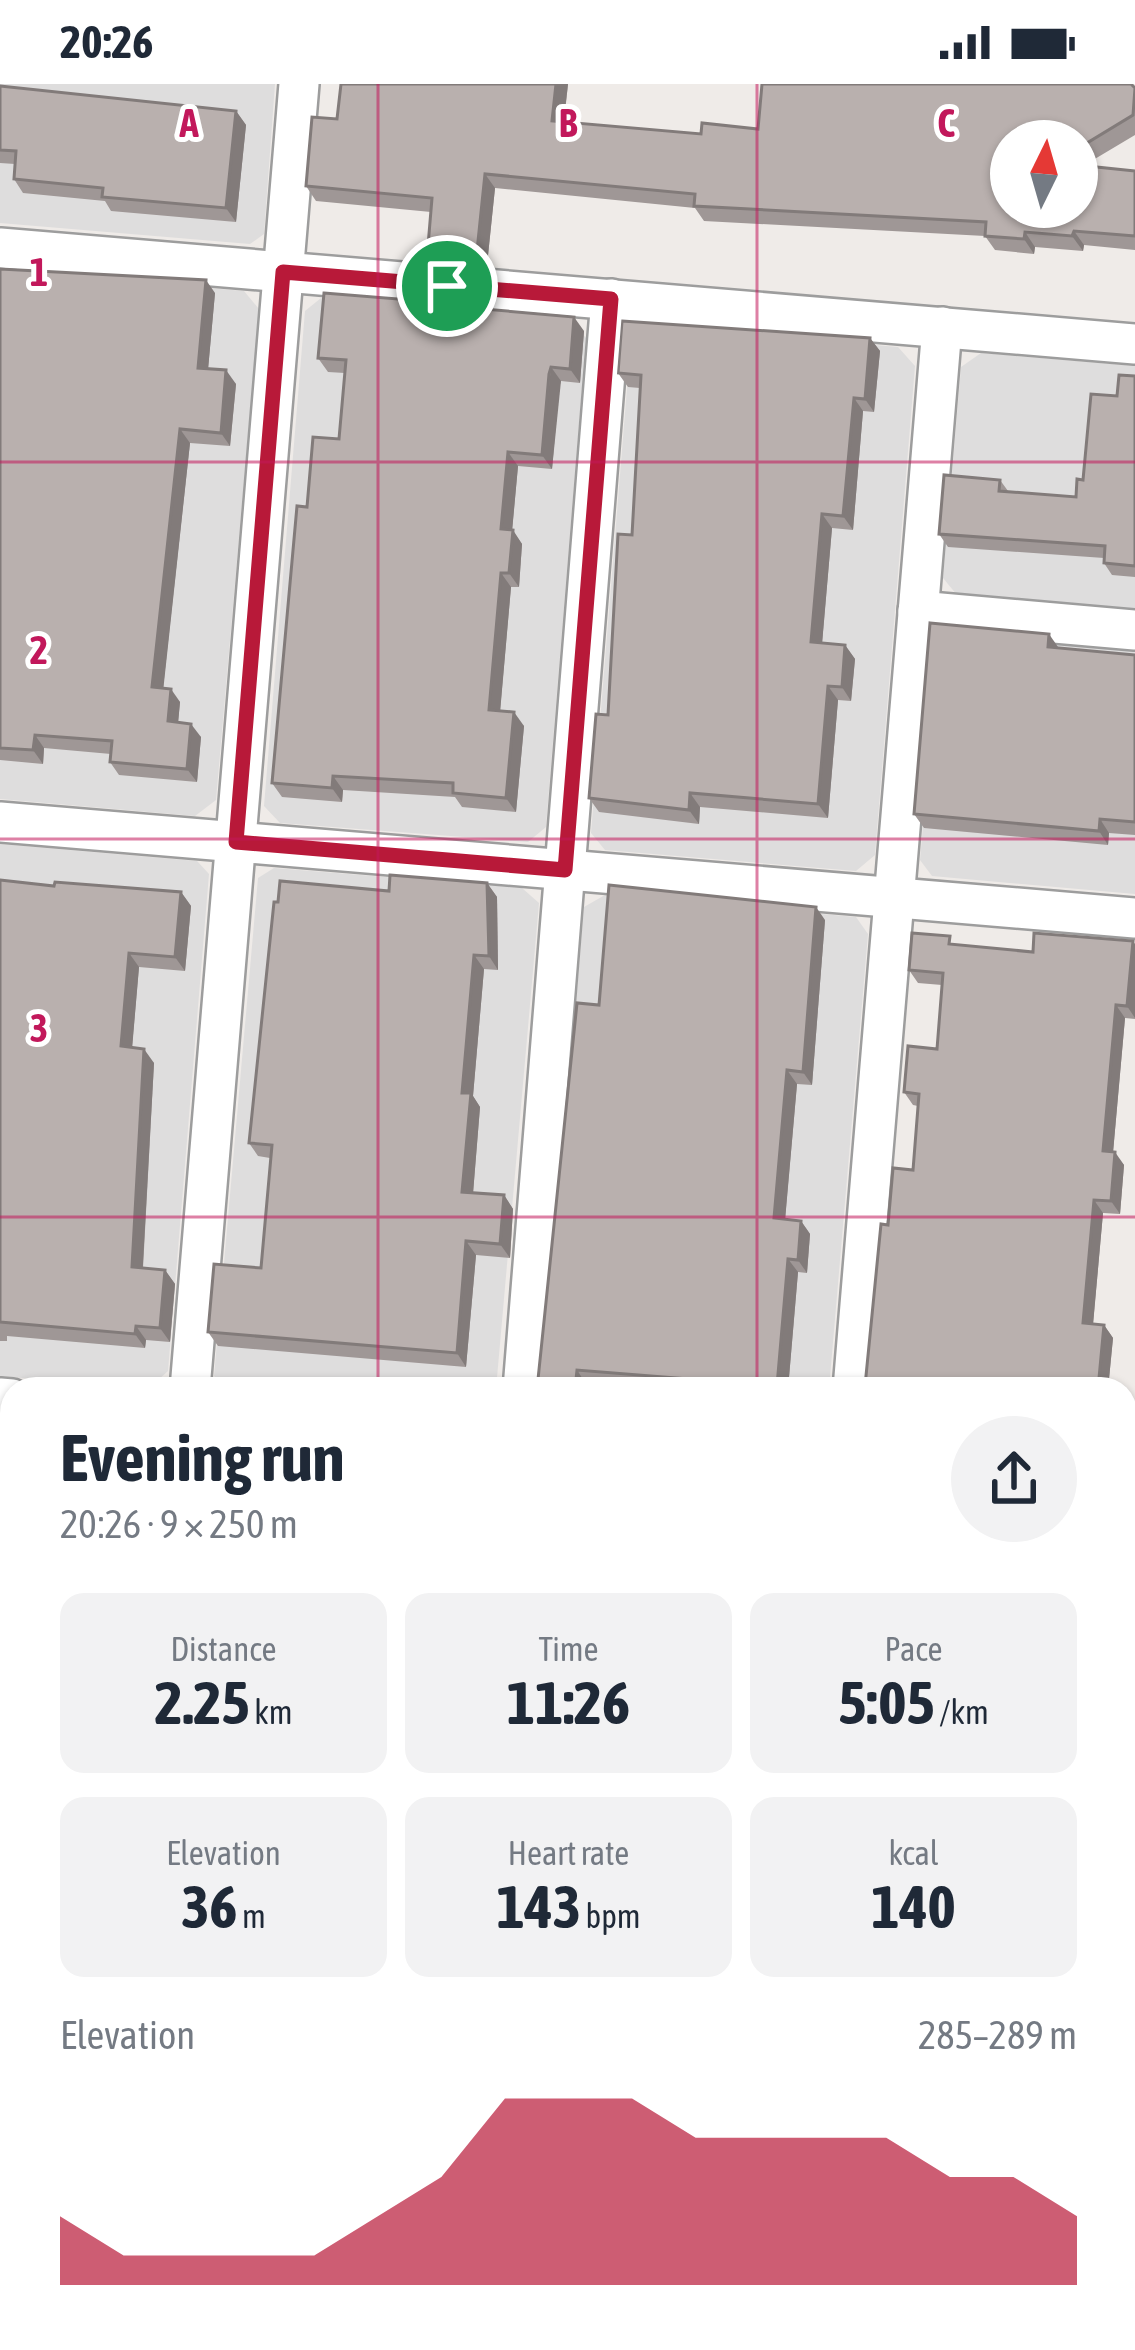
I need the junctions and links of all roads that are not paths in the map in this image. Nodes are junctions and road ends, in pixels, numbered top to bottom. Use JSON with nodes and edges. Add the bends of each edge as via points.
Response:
{"nodes":[{"id":1,"x":299,"y":84,"type":"edge"},
{"id":2,"x":0,"y":248,"type":"edge"},
{"id":3,"x":283,"y":272,"type":"junction"},
{"id":4,"x":611,"y":299,"type":"junction"},
{"id":5,"x":942,"y":327,"type":"junction"},
{"id":6,"x":1135,"y":344,"type":"edge"},
{"id":7,"x":918,"y":611,"type":"junction"},
{"id":8,"x":1135,"y":630,"type":"edge"},
{"id":9,"x":0,"y":822,"type":"edge"},
{"id":10,"x":236,"y":842,"type":"junction"},
{"id":11,"x":565,"y":870,"type":"junction"},
{"id":12,"x":894,"y":897,"type":"junction"},
{"id":13,"x":1135,"y":918,"type":"edge"},
{"id":14,"x":191,"y":1377,"type":"edge"},
{"id":15,"x":524,"y":1377,"type":"edge"},
{"id":16,"x":854,"y":1377,"type":"edge"}],
"edges":[{"from":1,"to":3,"type":"street"},
{"from":2,"to":3,"type":"street"},
{"from":3,"to":4,"type":"street"},
{"from":3,"to":10,"type":"street"},
{"from":4,"to":5,"type":"street"},
{"from":4,"to":11,"type":"street"},
{"from":5,"to":6,"type":"street"},
{"from":5,"to":7,"type":"street"},
{"from":7,"to":8,"type":"street"},
{"from":7,"to":12,"type":"street"},
{"from":9,"to":10,"type":"street"},
{"from":10,"to":11,"type":"street"},
{"from":10,"to":14,"type":"street"},
{"from":11,"to":12,"type":"street"},
{"from":11,"to":15,"type":"street"},
{"from":12,"to":13,"type":"street"},
{"from":12,"to":16,"type":"street"}]}
